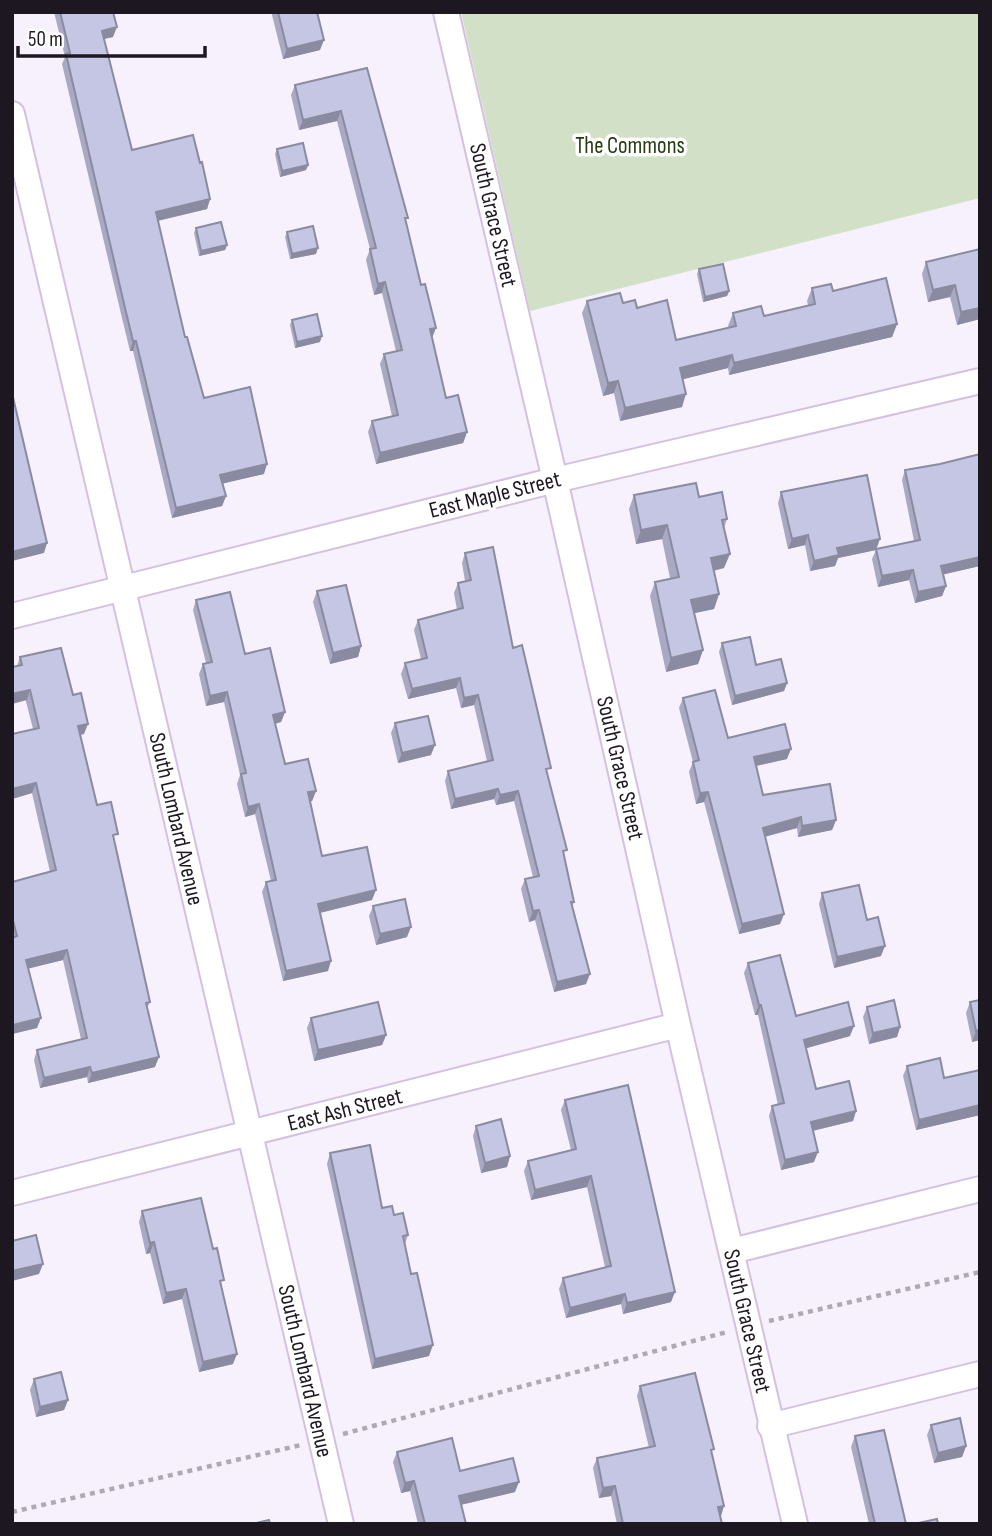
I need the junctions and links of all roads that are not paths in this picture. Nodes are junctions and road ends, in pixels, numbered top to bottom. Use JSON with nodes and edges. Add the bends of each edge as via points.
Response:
{"nodes":[{"id":1,"x":446,"y":12,"type":"edge"},
{"id":2,"x":12,"y":114,"type":"edge"},
{"id":3,"x":980,"y":381,"type":"edge"},
{"id":4,"x":555,"y":480,"type":"junction"},
{"id":5,"x":124,"y":588,"type":"junction"},
{"id":6,"x":12,"y":616,"type":"edge"},
{"id":7,"x":678,"y":1025,"type":"junction"},
{"id":8,"x":249,"y":1135,"type":"junction"},
{"id":9,"x":980,"y":1189,"type":"edge"},
{"id":10,"x":12,"y":1194,"type":"edge"},
{"id":11,"x":732,"y":1251,"type":"junction"},
{"id":12,"x":980,"y":1374,"type":"edge"},
{"id":13,"x":771,"y":1426,"type":"junction"},
{"id":14,"x":341,"y":1524,"type":"edge"},
{"id":15,"x":795,"y":1524,"type":"edge"}],
"edges":[{"from":1,"to":4,"type":"street","name":"South Grace Street"},
{"from":2,"to":5,"type":"street","name":"South Lombard Avenue"},
{"from":3,"to":4,"type":"street","name":"East Maple Street"},
{"from":4,"to":5,"type":"street","name":"East Maple Street"},
{"from":4,"to":7,"type":"street","name":"South Grace Street"},
{"from":5,"to":6,"type":"street","name":"East Maple Street"},
{"from":5,"to":8,"type":"street","name":"South Lombard Avenue"},
{"from":7,"to":8,"type":"street","name":"East Ash Street"},
{"from":7,"to":11,"type":"street","name":"South Grace Street"},
{"from":8,"to":10,"type":"street","name":"East Ash Street"},
{"from":8,"to":14,"type":"street","name":"South Lombard Avenue"},
{"from":9,"to":11,"type":"street"},
{"from":11,"to":13,"type":"street","name":"South Grace Street"},
{"from":12,"to":13,"type":"street"},
{"from":13,"to":15,"type":"street","name":"South Grace Street"}]}
